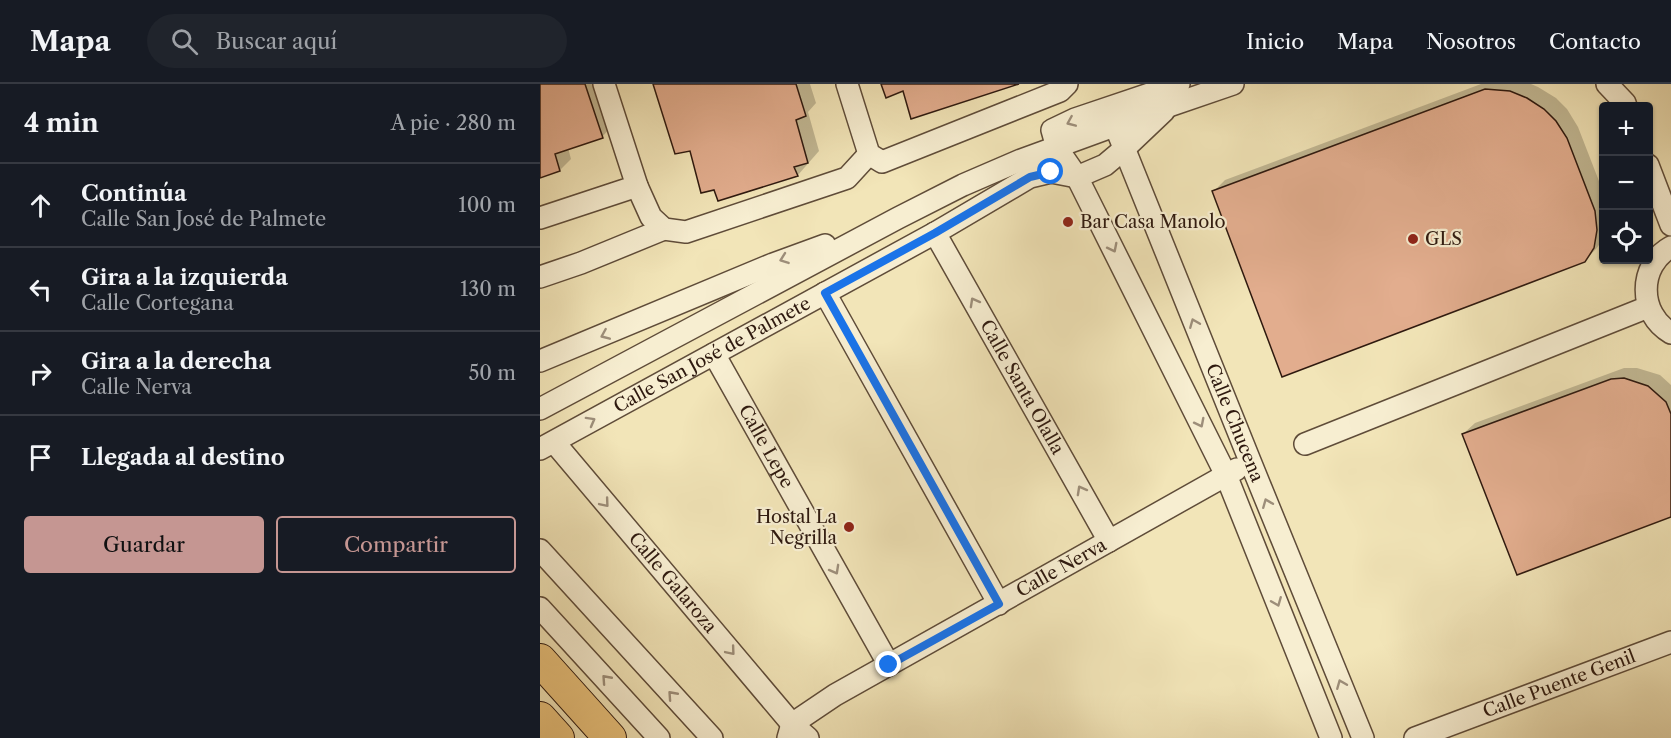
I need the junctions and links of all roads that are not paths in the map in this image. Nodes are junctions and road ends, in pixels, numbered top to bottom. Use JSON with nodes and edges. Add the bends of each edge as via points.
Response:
{"nodes":[{"id":1,"x":604,"y":84,"type":"edge"},
{"id":2,"x":847,"y":84,"type":"edge"},
{"id":3,"x":1067,"y":84,"type":"edge"},
{"id":4,"x":1179,"y":84,"type":"edge"},
{"id":5,"x":1233,"y":84,"type":"edge"},
{"id":6,"x":1607,"y":84,"type":"edge"},
{"id":7,"x":1626,"y":98,"type":"edge"},
{"id":8,"x":1169,"y":106,"type":"junction"},
{"id":9,"x":1111,"y":117,"type":"junction"},
{"id":10,"x":1057,"y":148,"type":"junction"},
{"id":11,"x":1124,"y":149,"type":"junction"},
{"id":12,"x":869,"y":154,"type":"junction"},
{"id":13,"x":1077,"y":177,"type":"junction"},
{"id":14,"x":1653,"y":178,"type":"edge"},
{"id":15,"x":637,"y":186,"type":"junction"},
{"id":16,"x":540,"y":218,"type":"edge"},
{"id":17,"x":898,"y":218,"type":"junction"},
{"id":18,"x":1671,"y":225,"type":"edge"},
{"id":19,"x":664,"y":229,"type":"junction"},
{"id":20,"x":935,"y":233,"type":"junction"},
{"id":21,"x":1671,"y":247,"type":"edge"},
{"id":22,"x":540,"y":277,"type":"edge"},
{"id":23,"x":773,"y":285,"type":"junction"},
{"id":24,"x":817,"y":297,"type":"junction"},
{"id":25,"x":1648,"y":307,"type":"junction"},
{"id":26,"x":1671,"y":333,"type":"edge"},
{"id":27,"x":714,"y":354,"type":"junction"},
{"id":28,"x":540,"y":362,"type":"edge"},
{"id":29,"x":540,"y":409,"type":"edge"},
{"id":30,"x":1305,"y":444,"type":"dead end"},
{"id":31,"x":547,"y":446,"type":"edge"},
{"id":32,"x":1250,"y":461,"type":"junction"},
{"id":33,"x":1226,"y":475,"type":"junction"},
{"id":34,"x":1109,"y":541,"type":"junction"},
{"id":35,"x":540,"y":550,"type":"edge"},
{"id":36,"x":999,"y":604,"type":"junction"},
{"id":37,"x":540,"y":608,"type":"edge"},
{"id":38,"x":1671,"y":642,"type":"edge"},
{"id":39,"x":540,"y":660,"type":"edge"},
{"id":40,"x":889,"y":665,"type":"junction"},
{"id":41,"x":540,"y":718,"type":"edge"},
{"id":42,"x":796,"y":733,"type":"edge"},
{"id":43,"x":558,"y":738,"type":"edge"},
{"id":44,"x":610,"y":738,"type":"edge"},
{"id":45,"x":659,"y":738,"type":"edge"},
{"id":46,"x":712,"y":738,"type":"edge"},
{"id":47,"x":1331,"y":738,"type":"edge"},
{"id":48,"x":1363,"y":738,"type":"edge"},
{"id":49,"x":1415,"y":738,"type":"edge"}],
"edges":[{"from":1,"to":15,"type":"street"},
{"from":2,"to":12,"type":"street"},
{"from":3,"to":12,"type":"street","via":[[1060,91],[882,162]]},
{"from":4,"to":9,"type":"street"},
{"from":5,"to":8,"type":"street"},
{"from":6,"to":7,"type":"street"},
{"from":8,"to":9,"type":"street"},
{"from":8,"to":11,"type":"street"},
{"from":9,"to":10,"type":"street","name":"Calle San José de Palmete"},
{"from":9,"to":11,"type":"street","name":"Calle Chucena"},
{"from":10,"to":13,"type":"street","name":"Calle Chucena"},
{"from":10,"to":17,"type":"street","name":"Calle San José de Palmete","via":[[963,185]]},
{"from":11,"to":13,"type":"street","via":[[1104,165]]},
{"from":32,"to":11,"type":"street","name":"Calle Chucena","one_way":true},
{"from":12,"to":19,"type":"street","via":[[847,178],[686,232]]},
{"from":13,"to":20,"type":"street","name":"Calle San José de Palmete","via":[[1051,172],[1030,177]]},
{"from":13,"to":33,"type":"street","name":"Calle Chucena","one_way":true},
{"from":14,"to":18,"type":"street"},
{"from":15,"to":16,"type":"street"},
{"from":15,"to":19,"type":"street","via":[[651,218]]},
{"from":17,"to":23,"type":"street","name":"Calle San José de Palmete"},
{"from":17,"to":28,"type":"street","one_way":true,"via":[[773,264]]},
{"from":19,"to":22,"type":"street"},
{"from":20,"to":24,"type":"street","name":"Calle San José de Palmete"},
{"from":34,"to":20,"type":"street","name":"Calle Santa Olalla","one_way":true},
{"from":21,"to":25,"type":"street","via":[[1654,262],[1647,276]]},
{"from":23,"to":24,"type":"street"},
{"from":23,"to":29,"type":"street","name":"Calle San José de Palmete"},
{"from":24,"to":27,"type":"street","name":"Calle San José de Palmete"},
{"from":24,"to":36,"type":"street"},
{"from":25,"to":26,"type":"street","via":[[1655,320]]},
{"from":25,"to":30,"type":"street"},
{"from":31,"to":27,"type":"street","name":"Calle San José de Palmete","one_way":true},
{"from":27,"to":40,"type":"street","name":"Calle Lepe","one_way":true},
{"from":31,"to":42,"type":"street","name":"Calle Galaroza","one_way":true},
{"from":32,"to":33,"type":"street","name":"Calle Nerva"},
{"from":48,"to":32,"type":"street","name":"Calle Chucena","one_way":true},
{"from":33,"to":34,"type":"street","name":"Calle Nerva"},
{"from":33,"to":47,"type":"street","name":"Calle Chucena","one_way":true},
{"from":34,"to":36,"type":"street","name":"Calle Nerva"},
{"from":46,"to":35,"type":"street","one_way":true},
{"from":36,"to":40,"type":"street","name":"Calle Nerva"},
{"from":45,"to":37,"type":"street","one_way":true},
{"from":38,"to":49,"type":"street","name":"Calle Puente Genil"},
{"from":39,"to":44,"type":"highway"},
{"from":40,"to":42,"type":"street","name":"Calle Nerva","via":[[835,695]]},
{"from":41,"to":43,"type":"highway"}]}
